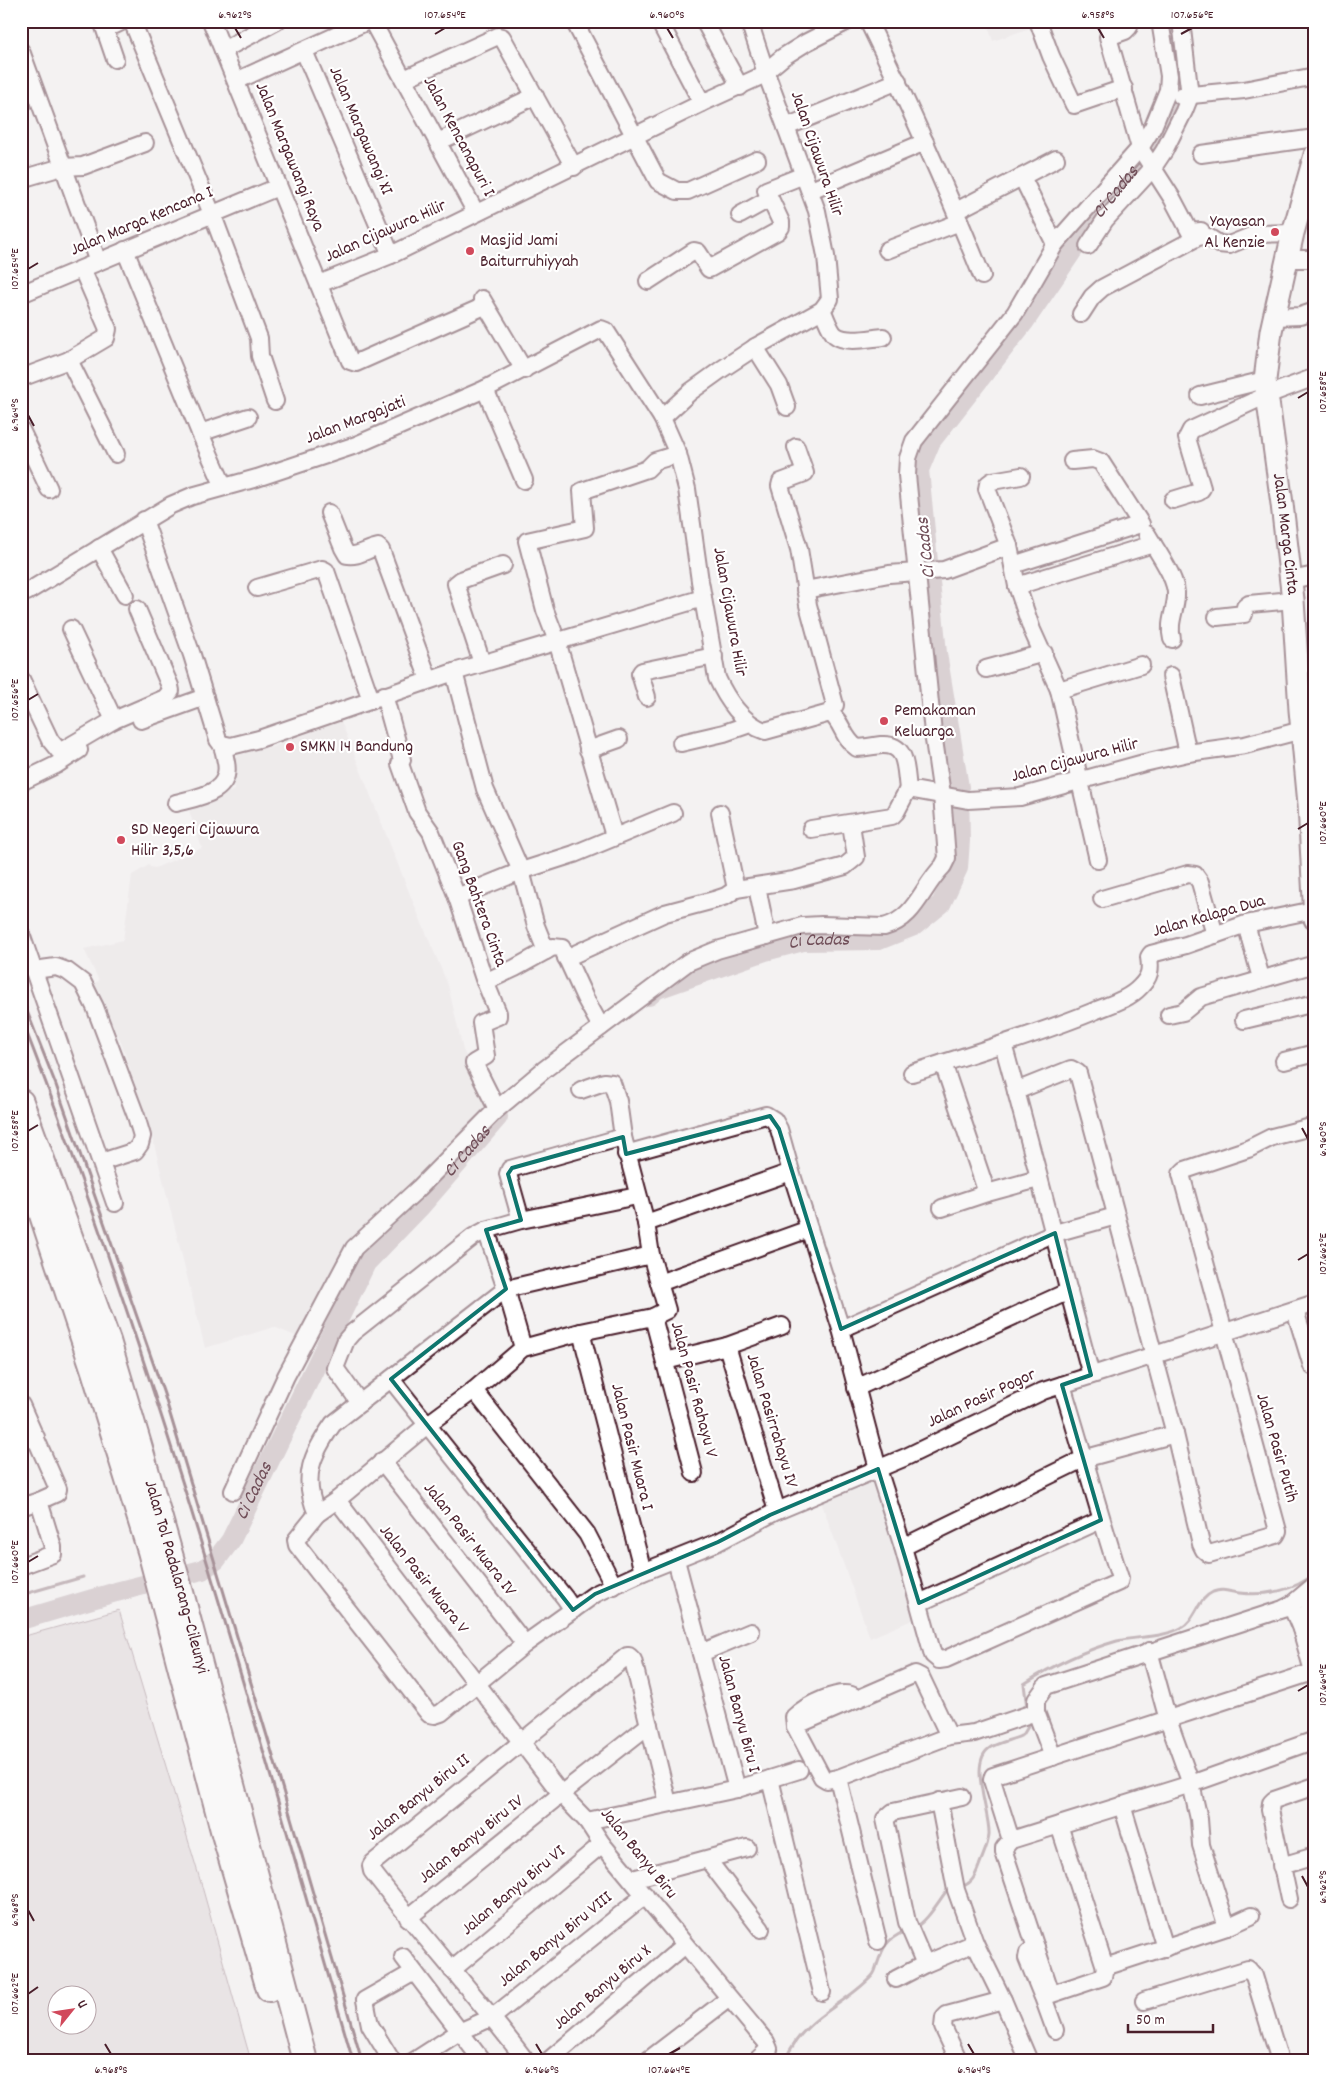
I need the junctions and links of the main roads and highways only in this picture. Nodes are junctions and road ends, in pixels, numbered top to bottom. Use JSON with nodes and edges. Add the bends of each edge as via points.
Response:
{"nodes":[{"id":1,"x":1315,"y":155,"type":"edge"},
{"id":2,"x":1309,"y":790,"type":"edge"},
{"id":3,"x":1314,"y":875,"type":"edge"},
{"id":4,"x":1314,"y":914,"type":"edge"},
{"id":5,"x":21,"y":1102,"type":"edge"},
{"id":6,"x":21,"y":1152,"type":"edge"},
{"id":7,"x":159,"y":1550,"type":"junction"},
{"id":8,"x":173,"y":1598,"type":"junction"},
{"id":9,"x":289,"y":2061,"type":"edge"},
{"id":10,"x":305,"y":2061,"type":"edge"}],
"edges":[{"from":1,"to":2,"type":"main road","name":"Jalan Marga Cinta","via":[[1274,317],[1267,351],[1266,388],[1292,590]]},
{"from":2,"to":3,"type":"main road","name":"Jalan Marga Cinta"},
{"from":3,"to":4,"type":"main road","name":"Jalan Marga Cinta"},
{"from":5,"to":7,"type":"highway","name":"Jalan Tol Padalarang–Cileunyi","via":[[108,1342]]},
{"from":6,"to":7,"type":"highway","name":"Jalan Tol Padalarang–Cileunyi","via":[[94,1371]]},
{"from":7,"to":8,"type":"highway","name":"Jalan Tol Padalarang–Cileunyi"},
{"from":8,"to":9,"type":"highway","name":"Jalan Tol Padalarang–Cileunyi","via":[[224,1834]]},
{"from":8,"to":10,"type":"highway","name":"Jalan Tol Padalarang–Cileunyi"}]}
